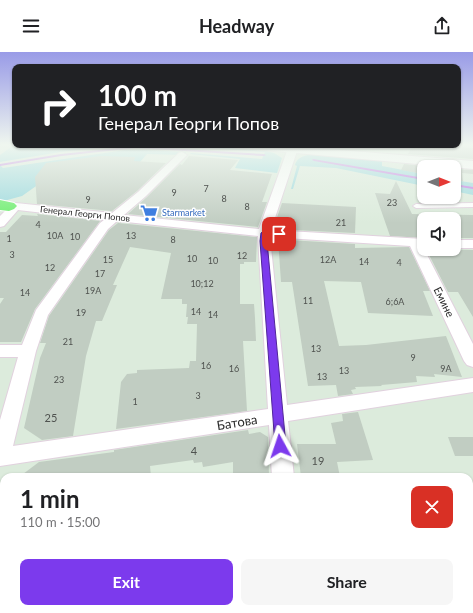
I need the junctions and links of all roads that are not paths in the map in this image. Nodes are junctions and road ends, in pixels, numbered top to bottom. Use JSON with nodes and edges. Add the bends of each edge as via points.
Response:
{"nodes":[{"id":1,"x":167,"y":170,"type":"edge"},
{"id":2,"x":285,"y":170,"type":"edge"},
{"id":3,"x":473,"y":205,"type":"edge"},
{"id":4,"x":8,"y":206,"type":"edge"},
{"id":5,"x":416,"y":206,"type":"dead end"},
{"id":6,"x":115,"y":217,"type":"junction"},
{"id":7,"x":0,"y":223,"type":"edge"},
{"id":8,"x":264,"y":233,"type":"junction"},
{"id":9,"x":417,"y":242,"type":"edge"},
{"id":10,"x":461,"y":244,"type":"edge"},
{"id":11,"x":473,"y":244,"type":"edge"},
{"id":12,"x":425,"y":256,"type":"edge"},
{"id":13,"x":0,"y":351,"type":"edge"},
{"id":14,"x":28,"y":351,"type":"junction"},
{"id":15,"x":473,"y":361,"type":"edge"},
{"id":16,"x":473,"y":385,"type":"edge"},
{"id":17,"x":278,"y":416,"type":"junction"},
{"id":18,"x":0,"y":457,"type":"edge"},
{"id":19,"x":283,"y":473,"type":"edge"}],
"edges":[{"from":1,"to":6,"type":"street"},
{"from":2,"to":8,"type":"street"},
{"from":3,"to":5,"type":"lane"},
{"from":4,"to":6,"type":"street","name":"Генерал Георги Попов"},
{"from":4,"to":7,"type":"street"},
{"from":6,"to":8,"type":"street","name":"Генерал Георги Попов"},
{"from":6,"to":14,"type":"street","via":[[104,226],[41,314]]},
{"from":8,"to":9,"type":"street","name":"Генерал Георги Попов"},
{"from":8,"to":17,"type":"street"},
{"from":10,"to":11,"type":"street"},
{"from":12,"to":15,"type":"street","name":"Емине"},
{"from":13,"to":14,"type":"street"},
{"from":14,"to":18,"type":"street"},
{"from":16,"to":17,"type":"street","name":"Батова","via":[[302,410]]},
{"from":17,"to":18,"type":"street","name":"Батова"},
{"from":17,"to":19,"type":"street"}]}
